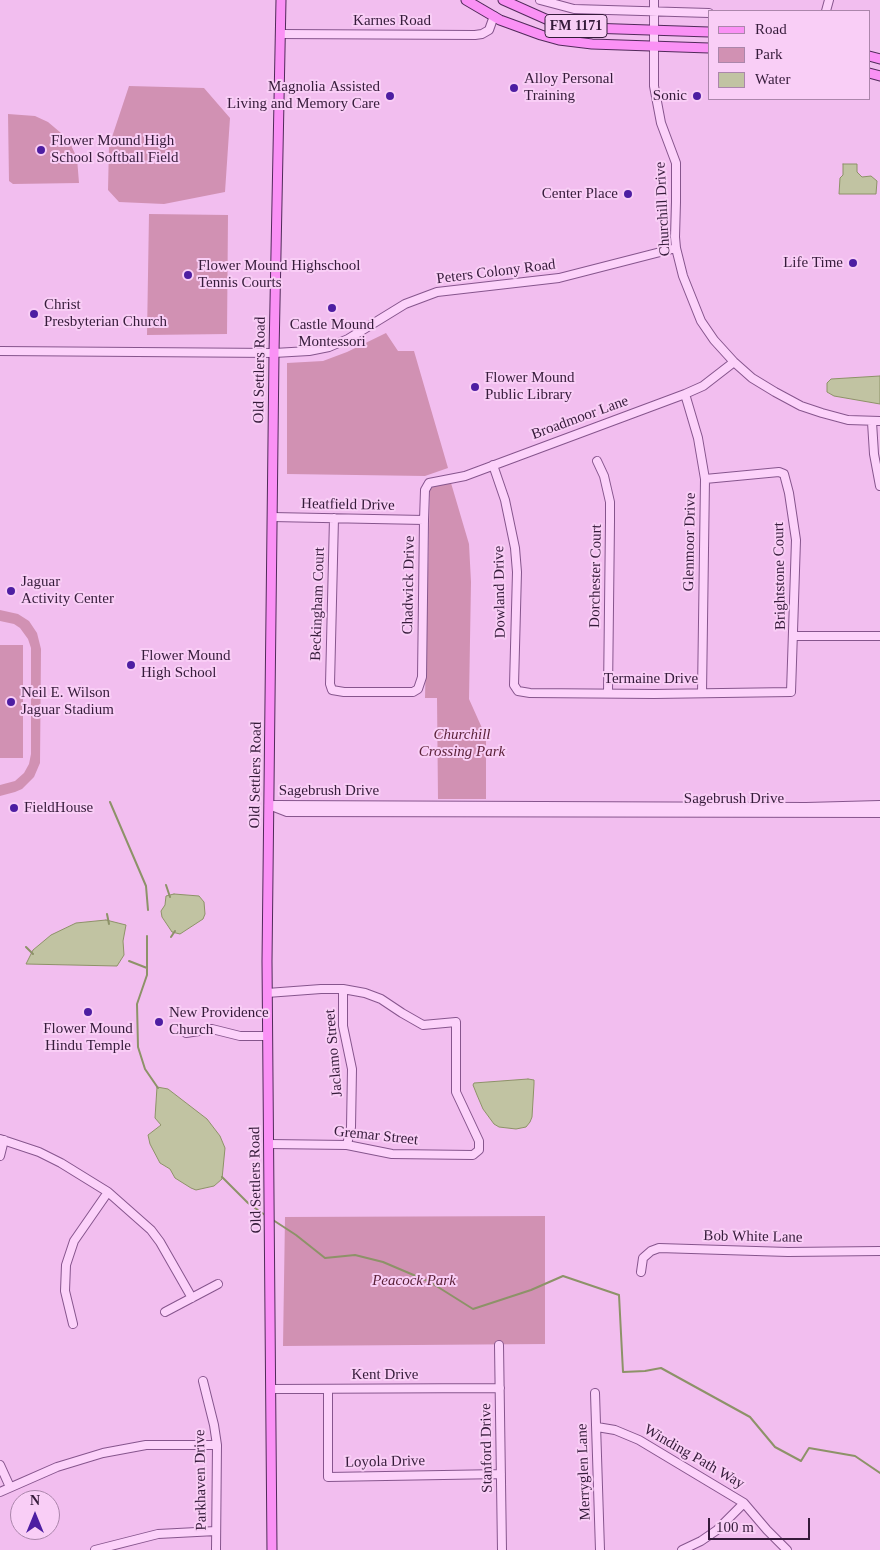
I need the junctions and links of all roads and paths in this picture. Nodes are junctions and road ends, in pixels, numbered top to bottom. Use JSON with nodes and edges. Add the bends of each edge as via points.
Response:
{"nodes":[{"id":1,"x":281,"y":0,"type":"edge"},
{"id":2,"x":466,"y":0,"type":"edge"},
{"id":3,"x":504,"y":0,"type":"edge"},
{"id":4,"x":540,"y":0,"type":"edge"},
{"id":5,"x":654,"y":0,"type":"edge"},
{"id":6,"x":654,"y":11,"type":"junction"},
{"id":7,"x":708,"y":13,"type":"edge"},
{"id":8,"x":494,"y":16,"type":"junction"},
{"id":9,"x":654,"y":29,"type":"junction"},
{"id":10,"x":708,"y":32,"type":"edge"},
{"id":11,"x":280,"y":34,"type":"junction"},
{"id":12,"x":654,"y":46,"type":"junction"},
{"id":13,"x":708,"y":48,"type":"edge"},
{"id":14,"x":676,"y":248,"type":"junction"},
{"id":15,"x":0,"y":351,"type":"edge"},
{"id":16,"x":274,"y":353,"type":"junction"},
{"id":17,"x":734,"y":362,"type":"junction"},
{"id":18,"x":685,"y":394,"type":"junction"},
{"id":19,"x":876,"y":422,"type":"edge"},
{"id":20,"x":597,"y":461,"type":"dead end"},
{"id":21,"x":493,"y":466,"type":"junction"},
{"id":22,"x":705,"y":479,"type":"junction"},
{"id":23,"x":429,"y":483,"type":"joint"},
{"id":24,"x":880,"y":486,"type":"edge"},
{"id":25,"x":272,"y":517,"type":"junction"},
{"id":26,"x":334,"y":518,"type":"junction"},
{"id":27,"x":424,"y":520,"type":"junction"},
{"id":28,"x":794,"y":636,"type":"junction"},
{"id":29,"x":880,"y":636,"type":"edge"},
{"id":30,"x":418,"y":689,"type":"joint"},
{"id":31,"x":518,"y":691,"type":"joint"},
{"id":32,"x":784,"y":692,"type":"joint"},
{"id":33,"x":608,"y":693,"type":"junction"},
{"id":34,"x":702,"y":693,"type":"junction"},
{"id":35,"x":269,"y":805,"type":"junction"},
{"id":36,"x":880,"y":806,"type":"edge"},
{"id":37,"x":546,"y":808,"type":"junction"},
{"id":38,"x":880,"y":813,"type":"edge"},
{"id":39,"x":343,"y":989,"type":"junction"},
{"id":40,"x":267,"y":994,"type":"junction"},
{"id":41,"x":186,"y":1033,"type":"dead end"},
{"id":42,"x":268,"y":1036,"type":"junction"},
{"id":43,"x":2,"y":1139,"type":"edge"},
{"id":44,"x":269,"y":1144,"type":"junction"},
{"id":45,"x":347,"y":1145,"type":"junction"},
{"id":46,"x":0,"y":1156,"type":"edge"},
{"id":47,"x":108,"y":1192,"type":"junction"},
{"id":48,"x":880,"y":1251,"type":"edge"},
{"id":49,"x":641,"y":1272,"type":"dead end"},
{"id":50,"x":218,"y":1284,"type":"dead end"},
{"id":51,"x":192,"y":1298,"type":"junction"},
{"id":52,"x":165,"y":1312,"type":"dead end"},
{"id":53,"x":73,"y":1324,"type":"dead end"},
{"id":54,"x":499,"y":1345,"type":"dead end"},
{"id":55,"x":203,"y":1381,"type":"dead end"},
{"id":56,"x":500,"y":1388,"type":"junction"},
{"id":57,"x":271,"y":1389,"type":"junction"},
{"id":58,"x":328,"y":1389,"type":"junction"},
{"id":59,"x":595,"y":1393,"type":"dead end"},
{"id":60,"x":597,"y":1427,"type":"junction"},
{"id":61,"x":217,"y":1445,"type":"junction"},
{"id":62,"x":0,"y":1465,"type":"edge"},
{"id":63,"x":501,"y":1474,"type":"junction"},
{"id":64,"x":10,"y":1487,"type":"junction"},
{"id":65,"x":0,"y":1492,"type":"edge"},
{"id":66,"x":744,"y":1502,"type":"junction"},
{"id":67,"x":216,"y":1531,"type":"junction"},
{"id":68,"x":95,"y":1550,"type":"edge"},
{"id":69,"x":216,"y":1550,"type":"edge"},
{"id":70,"x":272,"y":1550,"type":"edge"},
{"id":71,"x":502,"y":1550,"type":"edge"},
{"id":72,"x":600,"y":1550,"type":"edge"},
{"id":73,"x":682,"y":1550,"type":"edge"},
{"id":74,"x":787,"y":1550,"type":"edge"}],
"edges":[{"from":1,"to":11,"type":"main road","name":"Old Settlers Road"},
{"from":2,"to":8,"type":"main road","number":"FM 1171"},
{"from":3,"to":9,"type":"main road","number":"FM 1171","via":[[541,17],[568,24],[589,28]]},
{"from":4,"to":6,"type":"street","via":[[574,9]]},
{"from":5,"to":6,"type":"street","name":"Churchill Drive"},
{"from":6,"to":7,"type":"street"},
{"from":6,"to":9,"type":"street","name":"Churchill Drive"},
{"from":8,"to":11,"type":"street","name":"Karnes Road","via":[[488,30],[474,35]]},
{"from":8,"to":12,"type":"main road","number":"FM 1171","via":[[519,28],[559,40]]},
{"from":9,"to":10,"type":"main road","number":"FM 1171"},
{"from":9,"to":12,"type":"street","name":"Churchill Drive"},
{"from":11,"to":16,"type":"main road","name":"Old Settlers Road"},
{"from":12,"to":13,"type":"main road","number":"FM 1171"},
{"from":12,"to":14,"type":"street","name":"Churchill Drive","via":[[658,113],[676,163]]},
{"from":14,"to":16,"type":"street","name":"Peters Colony Road","via":[[559,278],[437,292],[405,304],[338,343],[309,351]]},
{"from":14,"to":17,"type":"street","name":"Churchill Drive","via":[[682,276],[701,321]]},
{"from":15,"to":16,"type":"street","name":"Peters Colony Road"},
{"from":16,"to":25,"type":"main road","name":"Old Settlers Road"},
{"from":17,"to":18,"type":"street","name":"Broadmoor Lane","via":[[703,386]]},
{"from":17,"to":19,"type":"street","name":"Churchill Drive","via":[[752,378],[801,406],[848,420]]},
{"from":18,"to":21,"type":"street","name":"Broadmoor Lane"},
{"from":18,"to":22,"type":"street","name":"Glenmoor Drive","via":[[698,438]]},
{"from":19,"to":24,"type":"street","via":[[874,454]]},
{"from":20,"to":33,"type":"street","name":"Dorchester Court","via":[[610,502]]},
{"from":21,"to":23,"type":"street","name":"Broadmoor Lane","via":[[458,478]]},
{"from":21,"to":31,"type":"street","name":"Dowland Drive","via":[[515,548],[514,685]]},
{"from":22,"to":28,"type":"street","name":"Brightstone Court","via":[[784,474],[796,540]]},
{"from":22,"to":34,"type":"street","name":"Glenmoor Drive"},
{"from":23,"to":27,"type":"street","name":"Chadwick Drive","via":[[425,490]]},
{"from":25,"to":26,"type":"street","name":"Heatfield Drive"},
{"from":25,"to":35,"type":"main road","name":"Old Settlers Road"},
{"from":26,"to":27,"type":"street","name":"Heatfield Drive"},
{"from":26,"to":30,"type":"street","name":"Beckingham Court","via":[[332,690],[413,692]]},
{"from":27,"to":30,"type":"street","name":"Chadwick Drive","via":[[422,677]]},
{"from":28,"to":29,"type":"street"},
{"from":28,"to":32,"type":"street","name":"Brightstone Court","via":[[791,692]]},
{"from":31,"to":33,"type":"street","name":"Termaine Drive"},
{"from":32,"to":34,"type":"street","name":"Termaine Drive"},
{"from":33,"to":34,"type":"street","name":"Termaine Drive"},
{"from":35,"to":37,"type":"street","name":"Sagebrush Drive","via":[[287,812]]},
{"from":35,"to":40,"type":"main road","name":"Old Settlers Road"},
{"from":36,"to":37,"type":"street","name":"Sagebrush Drive"},
{"from":37,"to":38,"type":"street","name":"Sagebrush Drive"},
{"from":39,"to":40,"type":"street"},
{"from":39,"to":45,"type":"street","name":"Jaclamo Street","via":[[343,1026],[352,1069],[351,1127]]},
{"from":39,"to":45,"type":"street","name":"Gremar Street","via":[[381,999],[423,1025],[456,1022],[456,1092],[480,1141],[479,1150],[473,1155],[392,1154]]},
{"from":40,"to":42,"type":"main road","name":"Old Settlers Road"},
{"from":41,"to":42,"type":"street","via":[[212,1029],[240,1036]]},
{"from":42,"to":44,"type":"main road","name":"Old Settlers Road"},
{"from":43,"to":46,"type":"street"},
{"from":43,"to":47,"type":"street","via":[[39,1152]]},
{"from":44,"to":45,"type":"street","name":"Gremar Street"},
{"from":44,"to":57,"type":"main road","name":"Old Settlers Road"},
{"from":47,"to":51,"type":"street","via":[[151,1230]]},
{"from":47,"to":53,"type":"street","via":[[74,1241],[66,1265],[65,1291]]},
{"from":48,"to":49,"type":"street","name":"Bob White Lane","via":[[660,1248],[646,1254]]},
{"from":50,"to":51,"type":"street"},
{"from":51,"to":52,"type":"street"},
{"from":54,"to":56,"type":"street","name":"Stanford Drive"},
{"from":55,"to":61,"type":"street","name":"Parkhaven Drive"},
{"from":56,"to":58,"type":"street","name":"Kent Drive"},
{"from":56,"to":63,"type":"street","name":"Stanford Drive"},
{"from":57,"to":58,"type":"street","name":"Kent Drive"},
{"from":57,"to":70,"type":"main road","name":"Old Settlers Road"},
{"from":58,"to":63,"type":"street","name":"Loyola Drive","via":[[328,1477]]},
{"from":59,"to":60,"type":"street","name":"Merryglen Lane"},
{"from":60,"to":66,"type":"street","name":"Winding Path Way","via":[[639,1440]]},
{"from":60,"to":72,"type":"street","name":"Merryglen Lane"},
{"from":61,"to":64,"type":"street","via":[[146,1445],[103,1453],[57,1467]]},
{"from":61,"to":67,"type":"street","name":"Parkhaven Drive"},
{"from":62,"to":64,"type":"street"},
{"from":63,"to":71,"type":"street","name":"Stanford Drive"},
{"from":64,"to":65,"type":"street"},
{"from":66,"to":73,"type":"street","via":[[717,1530]]},
{"from":66,"to":74,"type":"street","name":"Winding Path Way"},
{"from":67,"to":68,"type":"street","via":[[158,1534]]},
{"from":67,"to":69,"type":"street","name":"Parkhaven Drive"}]}
